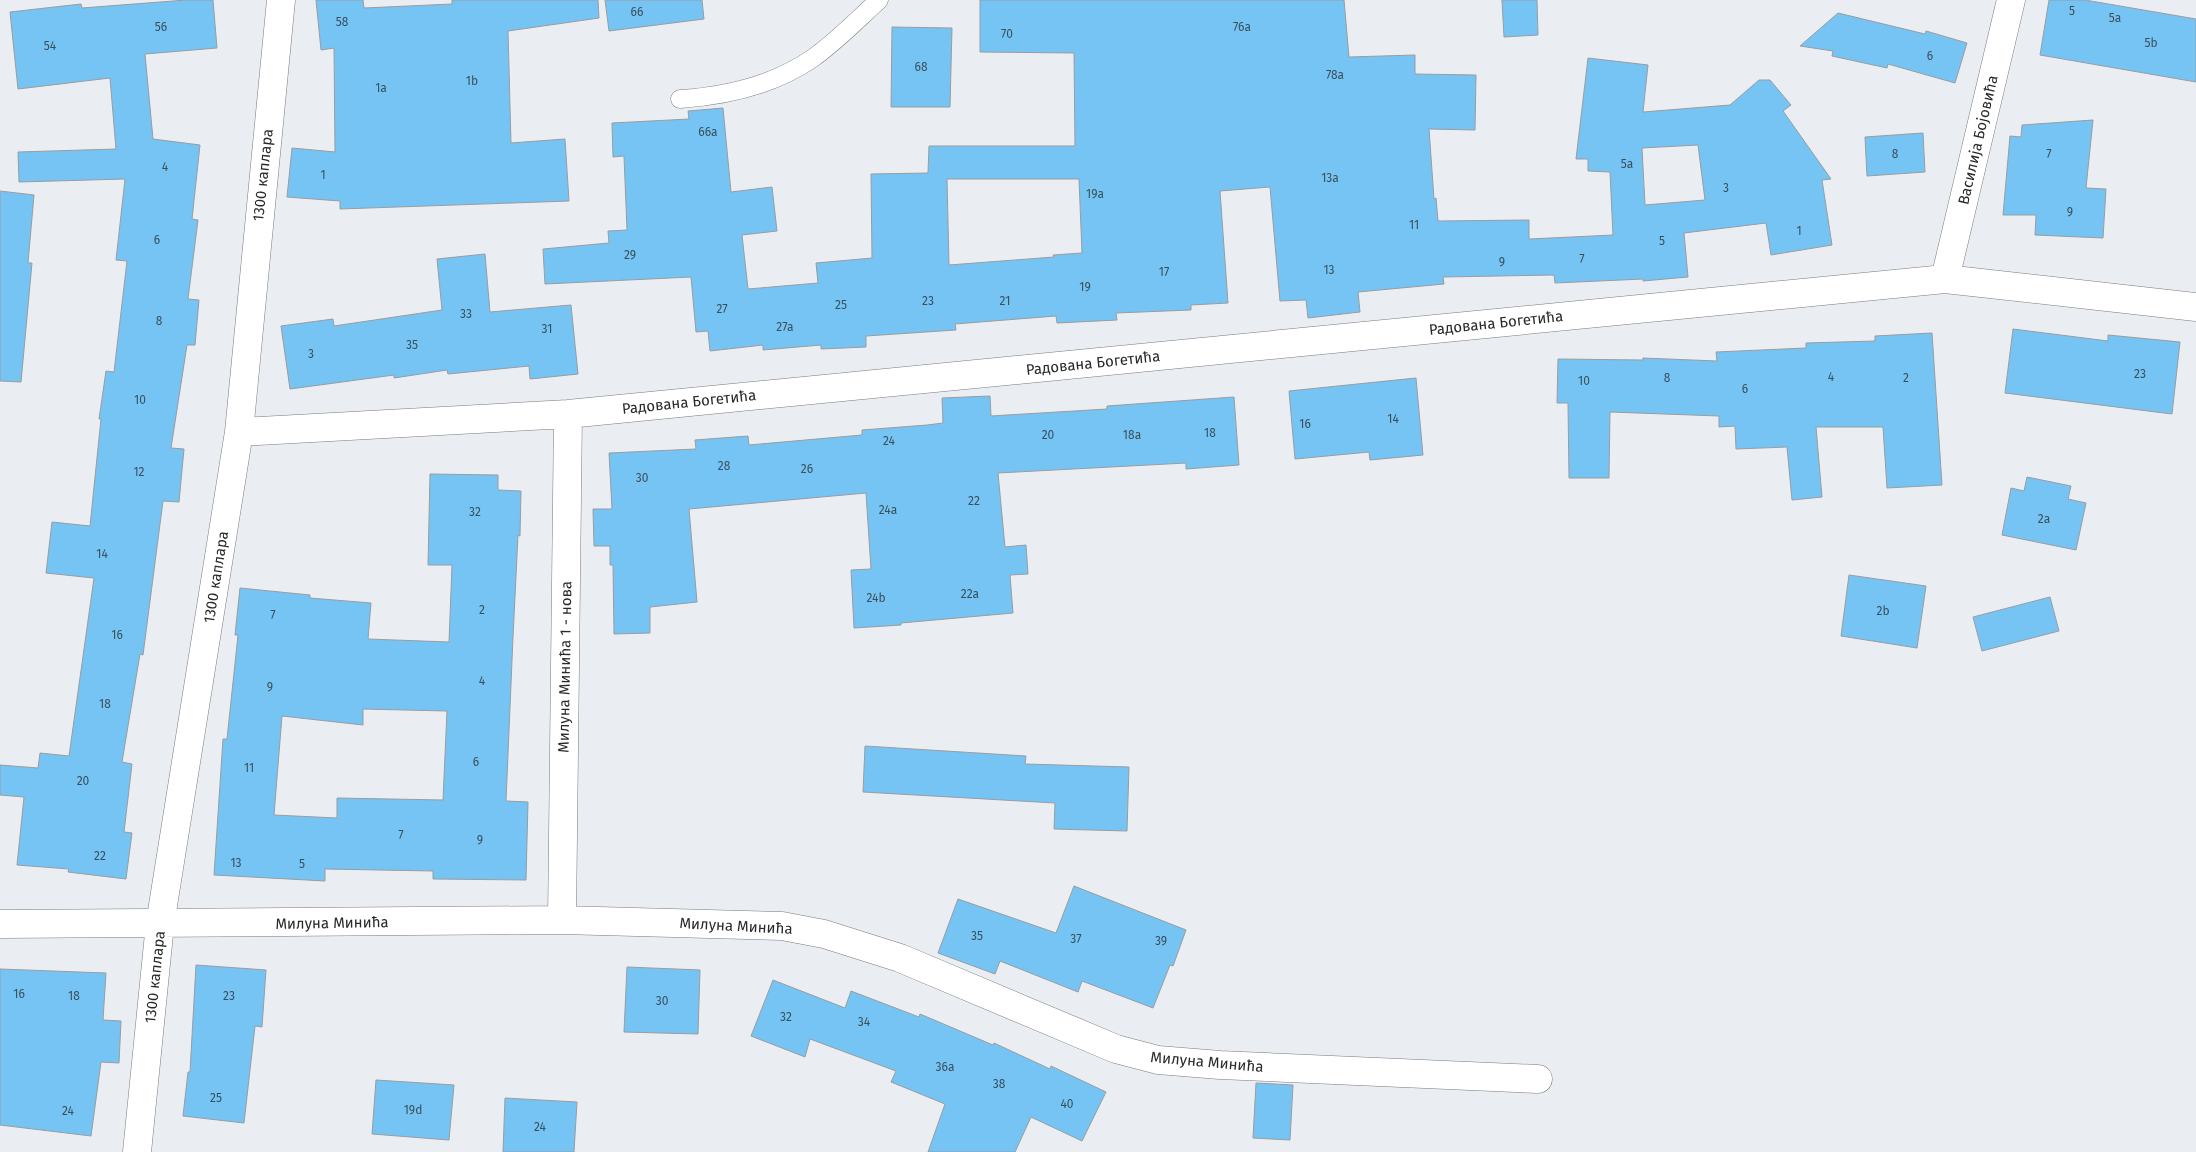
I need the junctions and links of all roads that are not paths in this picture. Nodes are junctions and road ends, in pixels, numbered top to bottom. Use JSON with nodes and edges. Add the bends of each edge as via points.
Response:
{"nodes":[{"id":1,"x":281,"y":0,"type":"edge"},
{"id":2,"x":880,"y":0,"type":"edge"},
{"id":3,"x":2012,"y":0,"type":"edge"},
{"id":4,"x":680,"y":99,"type":"dead end"},
{"id":5,"x":1945,"y":279,"type":"junction"},
{"id":6,"x":2196,"y":307,"type":"edge"},
{"id":7,"x":568,"y":414,"type":"junction"},
{"id":8,"x":239,"y":432,"type":"junction"},
{"id":9,"x":562,"y":920,"type":"junction"},
{"id":10,"x":0,"y":924,"type":"edge"},
{"id":11,"x":160,"y":924,"type":"junction"},
{"id":12,"x":1538,"y":1079,"type":"dead end"},
{"id":13,"x":137,"y":1152,"type":"edge"}],
"edges":[{"from":1,"to":8,"type":"street","name":"1300 каплара"},
{"from":2,"to":4,"type":"lane","via":[[813,58],[785,74],[730,93]]},
{"from":3,"to":5,"type":"street","name":"Василија Бојовића"},
{"from":5,"to":6,"type":"street","name":"Радована Богетића"},
{"from":5,"to":7,"type":"street","name":"Радована Богетића"},
{"from":7,"to":8,"type":"street","name":"Радована Богетића"},
{"from":7,"to":9,"type":"street","name":"Милуна Минића 1 - нова"},
{"from":8,"to":11,"type":"street","name":"1300 каплара"},
{"from":9,"to":11,"type":"street","name":"Милуна Минића"},
{"from":9,"to":12,"type":"street","name":"Милуна Минића","via":[[749,924],[824,934],[900,958],[1116,1049],[1158,1060],[1220,1066]]},
{"from":10,"to":11,"type":"street","name":"Милуна Минића"},
{"from":11,"to":13,"type":"street","name":"1300 каплара"}]}
